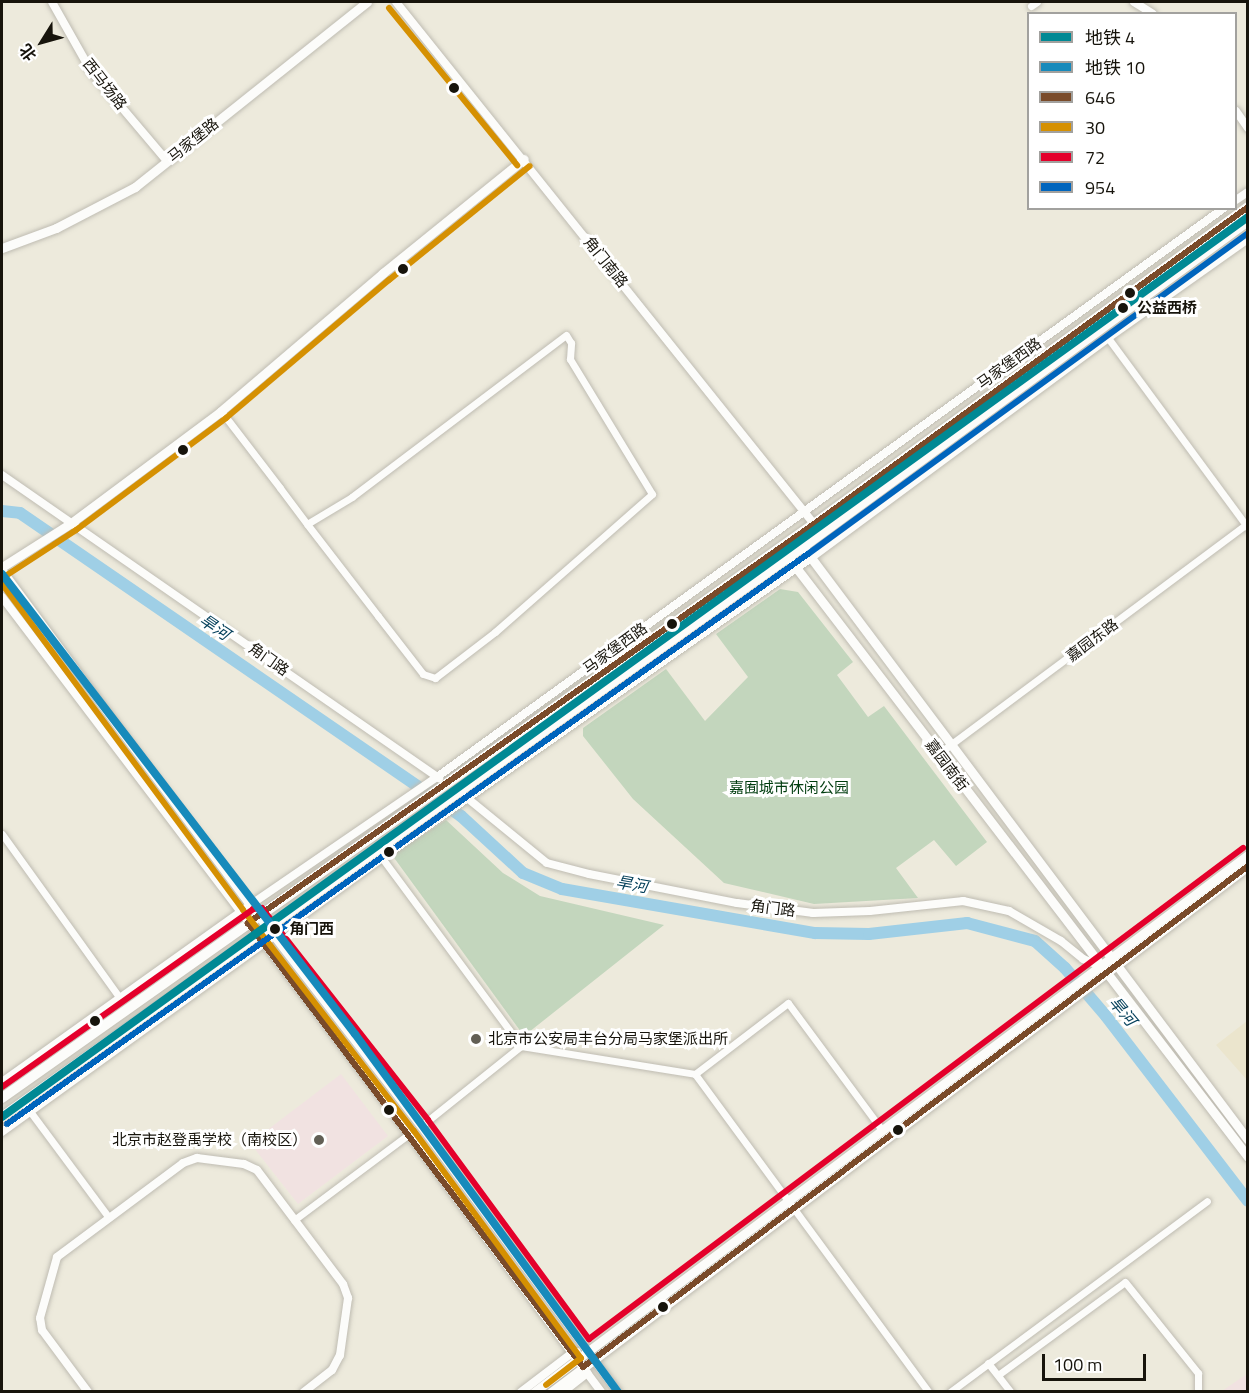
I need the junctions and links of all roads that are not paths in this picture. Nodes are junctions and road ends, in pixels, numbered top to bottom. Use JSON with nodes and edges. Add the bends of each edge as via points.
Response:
{"nodes":[{"id":1,"x":52,"y":2,"type":"edge"},
{"id":2,"x":367,"y":2,"type":"edge"},
{"id":3,"x":396,"y":2,"type":"edge"},
{"id":4,"x":1037,"y":2,"type":"edge"},
{"id":5,"x":1134,"y":2,"type":"edge"},
{"id":6,"x":1031,"y":6,"type":"dead end"},
{"id":7,"x":1151,"y":12,"type":"edge"},
{"id":8,"x":1237,"y":112,"type":"edge"},
{"id":9,"x":1248,"y":128,"type":"edge"},
{"id":10,"x":524,"y":159,"type":"junction"},
{"id":11,"x":167,"y":161,"type":"junction"},
{"id":12,"x":1248,"y":207,"type":"edge"},
{"id":13,"x":1221,"y":210,"type":"edge"},
{"id":14,"x":1248,"y":221,"type":"edge"},
{"id":15,"x":1248,"y":239,"type":"edge"},
{"id":16,"x":2,"y":248,"type":"edge"},
{"id":17,"x":1108,"y":338,"type":"junction"},
{"id":18,"x":221,"y":411,"type":"junction"},
{"id":19,"x":2,"y":475,"type":"edge"},
{"id":20,"x":804,"y":510,"type":"junction"},
{"id":21,"x":307,"y":524,"type":"junction"},
{"id":22,"x":814,"y":524,"type":"junction"},
{"id":23,"x":69,"y":525,"type":"junction"},
{"id":24,"x":1246,"y":526,"type":"edge"},
{"id":25,"x":803,"y":547,"type":"junction"},
{"id":26,"x":788,"y":557,"type":"junction"},
{"id":27,"x":811,"y":558,"type":"junction"},
{"id":28,"x":2,"y":568,"type":"edge"},
{"id":29,"x":797,"y":568,"type":"junction"},
{"id":30,"x":2,"y":597,"type":"edge"},
{"id":31,"x":951,"y":746,"type":"junction"},
{"id":32,"x":938,"y":754,"type":"junction"},
{"id":33,"x":439,"y":782,"type":"junction"},
{"id":34,"x":455,"y":793,"type":"junction"},
{"id":35,"x":467,"y":800,"type":"junction"},
{"id":36,"x":2,"y":834,"type":"edge"},
{"id":37,"x":1248,"y":855,"type":"edge"},
{"id":38,"x":382,"y":858,"type":"junction"},
{"id":39,"x":1248,"y":866,"type":"edge"},
{"id":40,"x":249,"y":905,"type":"junction"},
{"id":41,"x":240,"y":912,"type":"junction"},
{"id":42,"x":258,"y":915,"type":"junction"},
{"id":43,"x":248,"y":923,"type":"junction"},
{"id":44,"x":271,"y":933,"type":"junction"},
{"id":45,"x":261,"y":940,"type":"junction"},
{"id":46,"x":1113,"y":962,"type":"junction"},
{"id":47,"x":1099,"y":972,"type":"junction"},
{"id":48,"x":119,"y":997,"type":"junction"},
{"id":49,"x":1063,"y":998,"type":"junction"},
{"id":50,"x":521,"y":1046,"type":"junction"},
{"id":51,"x":695,"y":1074,"type":"junction"},
{"id":52,"x":2,"y":1082,"type":"edge"},
{"id":53,"x":2,"y":1098,"type":"edge"},
{"id":54,"x":27,"y":1106,"type":"junction"},
{"id":55,"x":2,"y":1117,"type":"edge"},
{"id":56,"x":421,"y":1126,"type":"junction"},
{"id":57,"x":882,"y":1130,"type":"junction"},
{"id":58,"x":2,"y":1131,"type":"edge"},
{"id":59,"x":410,"y":1134,"type":"junction"},
{"id":60,"x":1248,"y":1140,"type":"edge"},
{"id":61,"x":1248,"y":1157,"type":"edge"},
{"id":62,"x":1207,"y":1201,"type":"dead end"},
{"id":63,"x":791,"y":1204,"type":"junction"},
{"id":64,"x":109,"y":1218,"type":"junction"},
{"id":65,"x":294,"y":1220,"type":"junction"},
{"id":66,"x":590,"y":1356,"type":"junction"},
{"id":67,"x":580,"y":1363,"type":"junction"},
{"id":68,"x":988,"y":1363,"type":"junction"},
{"id":69,"x":998,"y":1375,"type":"junction"},
{"id":70,"x":84,"y":1390,"type":"edge"},
{"id":71,"x":304,"y":1392,"type":"edge"},
{"id":72,"x":521,"y":1392,"type":"edge"},
{"id":73,"x":534,"y":1392,"type":"edge"},
{"id":74,"x":550,"y":1392,"type":"edge"},
{"id":75,"x":563,"y":1392,"type":"edge"},
{"id":76,"x":601,"y":1392,"type":"edge"},
{"id":77,"x":618,"y":1392,"type":"edge"},
{"id":78,"x":929,"y":1392,"type":"edge"},
{"id":79,"x":950,"y":1392,"type":"edge"},
{"id":80,"x":1011,"y":1392,"type":"edge"},
{"id":81,"x":1198,"y":1392,"type":"edge"}],
"edges":[{"from":1,"to":11,"type":"street","name":"西马场路","via":[[91,71]]},
{"from":2,"to":11,"type":"main road","name":"马家堡路"},
{"from":3,"to":10,"type":"street","name":"角门南路"},
{"from":4,"to":6,"type":"street"},
{"from":5,"to":7,"type":"street"},
{"from":8,"to":9,"type":"street"},
{"from":10,"to":18,"type":"main road","via":[[382,273]]},
{"from":10,"to":20,"type":"street","name":"角门南路"},
{"from":11,"to":16,"type":"main road","name":"马家堡路","via":[[135,188],[56,228]]},
{"from":12,"to":22,"type":"main road","name":"马家堡西路"},
{"from":13,"to":20,"type":"street","name":"马家堡西路"},
{"from":14,"to":25,"type":"main road","name":"马家堡西路"},
{"from":15,"to":17,"type":"street","name":"马家堡西路"},
{"from":17,"to":24,"type":"street"},
{"from":17,"to":27,"type":"street","name":"马家堡西路"},
{"from":18,"to":21,"type":"street"},
{"from":18,"to":23,"type":"main road"},
{"from":19,"to":23,"type":"street","name":"角门路"},
{"from":20,"to":22,"type":"street","name":"角门南路"},
{"from":20,"to":33,"type":"street","name":"马家堡西路"},
{"from":21,"to":21,"type":"street","via":[[352,497],[566,335],[571,343],[570,359],[652,494],[495,633],[435,678],[423,674]]},
{"from":22,"to":33,"type":"main road","name":"马家堡西路"},
{"from":23,"to":28,"type":"main road"},
{"from":23,"to":33,"type":"street","name":"角门路"},
{"from":24,"to":31,"type":"street","name":"嘉园东路"},
{"from":25,"to":26,"type":"main road","name":"马家堡西路"},
{"from":25,"to":27,"type":"main road","name":"嘉园南街"},
{"from":26,"to":29,"type":"main road","name":"嘉园南街"},
{"from":26,"to":34,"type":"main road","name":"马家堡西路"},
{"from":27,"to":29,"type":"street","name":"马家堡西路"},
{"from":27,"to":31,"type":"main road","name":"嘉园南街"},
{"from":28,"to":40,"type":"street"},
{"from":29,"to":32,"type":"main road","name":"嘉园南街"},
{"from":29,"to":35,"type":"street","name":"马家堡西路"},
{"from":30,"to":41,"type":"street"},
{"from":31,"to":32,"type":"street","name":"嘉园东路"},
{"from":31,"to":46,"type":"main road","name":"嘉园南街"},
{"from":32,"to":47,"type":"main road","name":"嘉园南街"},
{"from":33,"to":40,"type":"street","name":"马家堡西路","via":[[409,796]]},
{"from":33,"to":42,"type":"main road","name":"马家堡西路","via":[[418,804]]},
{"from":34,"to":35,"type":"street","name":"角门路"},
{"from":34,"to":44,"type":"main road","name":"马家堡西路"},
{"from":35,"to":38,"type":"street","name":"马家堡西路"},
{"from":35,"to":47,"type":"street","name":"角门路","via":[[547,863],[736,903],[813,913],[963,901],[1009,911],[1061,941]]},
{"from":36,"to":48,"type":"street"},
{"from":37,"to":46,"type":"main road"},
{"from":38,"to":44,"type":"street","name":"马家堡西路"},
{"from":38,"to":50,"type":"street"},
{"from":39,"to":46,"type":"main road"},
{"from":40,"to":41,"type":"street","name":"马家堡西路"},
{"from":40,"to":42,"type":"street"},
{"from":41,"to":43,"type":"street"},
{"from":41,"to":48,"type":"street","name":"马家堡西路"},
{"from":42,"to":43,"type":"main road","name":"马家堡西路"},
{"from":42,"to":44,"type":"street"},
{"from":43,"to":45,"type":"street"},
{"from":43,"to":53,"type":"main road","name":"马家堡西路"},
{"from":44,"to":45,"type":"main road","name":"马家堡西路"},
{"from":44,"to":56,"type":"street"},
{"from":45,"to":54,"type":"main road","name":"马家堡西路"},
{"from":45,"to":59,"type":"street"},
{"from":46,"to":47,"type":"main road"},
{"from":46,"to":60,"type":"main road"},
{"from":47,"to":49,"type":"main road"},
{"from":47,"to":61,"type":"main road","name":"角门路"},
{"from":48,"to":52,"type":"street","name":"马家堡西路"},
{"from":49,"to":57,"type":"main road"},
{"from":49,"to":63,"type":"main road"},
{"from":50,"to":51,"type":"street"},
{"from":50,"to":56,"type":"street"},
{"from":51,"to":57,"type":"street","via":[[788,1003]]},
{"from":51,"to":63,"type":"street"},
{"from":54,"to":55,"type":"main road","name":"马家堡西路"},
{"from":54,"to":58,"type":"street","name":"马家堡西路"},
{"from":54,"to":64,"type":"street"},
{"from":56,"to":66,"type":"street"},
{"from":57,"to":63,"type":"main road"},
{"from":59,"to":65,"type":"street"},
{"from":59,"to":67,"type":"street"},
{"from":62,"to":68,"type":"street"},
{"from":63,"to":66,"type":"main road"},
{"from":63,"to":78,"type":"street"},
{"from":64,"to":65,"type":"street","via":[[183,1163],[197,1158],[244,1164],[257,1170]]},
{"from":64,"to":70,"type":"street","via":[[57,1257],[40,1318],[42,1330]]},
{"from":65,"to":71,"type":"street","via":[[343,1284],[348,1298],[340,1355],[332,1370]]},
{"from":66,"to":67,"type":"main road"},
{"from":66,"to":77,"type":"street"},
{"from":67,"to":72,"type":"street"},
{"from":67,"to":73,"type":"main road"},
{"from":67,"to":74,"type":"main road"},
{"from":67,"to":75,"type":"street"},
{"from":67,"to":76,"type":"street"},
{"from":68,"to":69,"type":"street"},
{"from":68,"to":79,"type":"street"},
{"from":69,"to":80,"type":"street"},
{"from":69,"to":81,"type":"street","via":[[1125,1282],[1198,1373]]}]}
